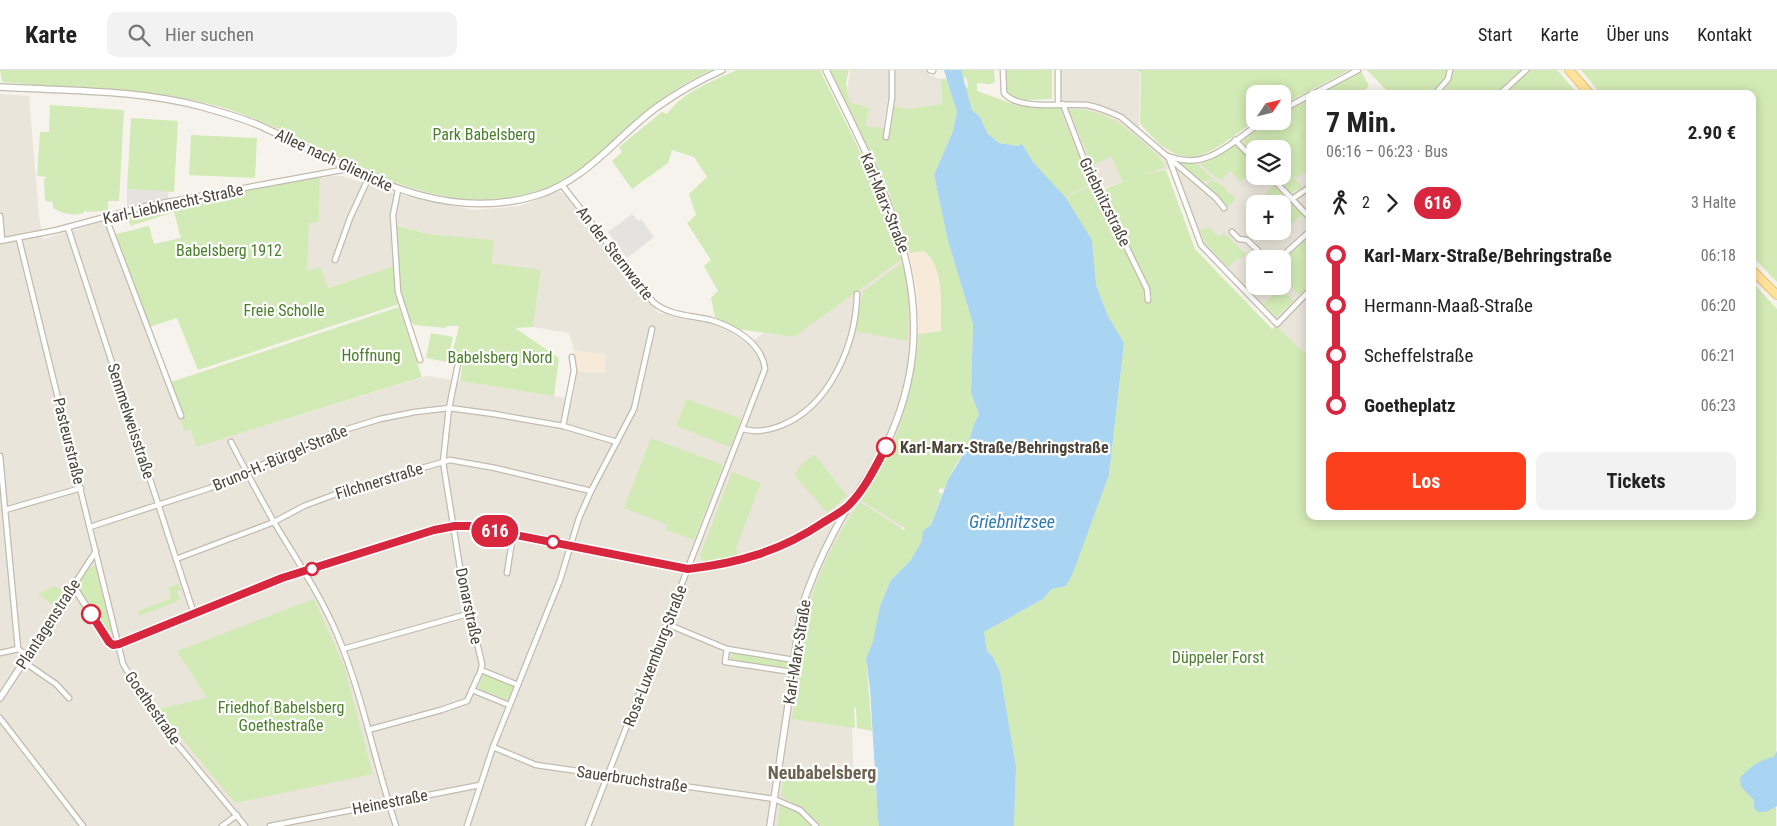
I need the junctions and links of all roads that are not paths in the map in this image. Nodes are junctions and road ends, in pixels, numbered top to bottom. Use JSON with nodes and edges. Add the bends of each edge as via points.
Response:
{"nodes":[{"id":1,"x":722,"y":70,"type":"edge"},
{"id":2,"x":826,"y":70,"type":"edge"},
{"id":3,"x":892,"y":70,"type":"edge"},
{"id":4,"x":1003,"y":70,"type":"edge"},
{"id":5,"x":1058,"y":70,"type":"edge"},
{"id":6,"x":1358,"y":70,"type":"edge"},
{"id":7,"x":1450,"y":70,"type":"edge"},
{"id":8,"x":1526,"y":70,"type":"edge"},
{"id":9,"x":1569,"y":70,"type":"edge"},
{"id":10,"x":0,"y":87,"type":"edge"},
{"id":11,"x":1319,"y":90,"type":"edge"},
{"id":12,"x":1438,"y":90,"type":"edge"},
{"id":13,"x":1504,"y":90,"type":"edge"},
{"id":14,"x":1586,"y":90,"type":"edge"},
{"id":15,"x":1306,"y":97,"type":"edge"},
{"id":16,"x":1061,"y":104,"type":"junction"},
{"id":17,"x":1291,"y":105,"type":"edge"},
{"id":18,"x":1250,"y":130,"type":"edge"},
{"id":19,"x":886,"y":137,"type":"dead end"},
{"id":20,"x":1235,"y":140,"type":"junction"},
{"id":21,"x":1246,"y":152,"type":"edge"},
{"id":22,"x":1167,"y":155,"type":"junction"},
{"id":23,"x":347,"y":169,"type":"junction"},
{"id":24,"x":368,"y":179,"type":"junction"},
{"id":25,"x":562,"y":185,"type":"junction"},
{"id":26,"x":1279,"y":185,"type":"edge"},
{"id":27,"x":398,"y":190,"type":"junction"},
{"id":28,"x":1306,"y":190,"type":"edge"},
{"id":29,"x":1292,"y":199,"type":"junction"},
{"id":30,"x":1224,"y":208,"type":"dead end"},
{"id":31,"x":1306,"y":214,"type":"edge"},
{"id":32,"x":0,"y":216,"type":"edge"},
{"id":33,"x":106,"y":218,"type":"junction"},
{"id":34,"x":68,"y":228,"type":"junction"},
{"id":35,"x":1232,"y":232,"type":"dead end"},
{"id":36,"x":1306,"y":235,"type":"edge"},
{"id":37,"x":19,"y":239,"type":"junction"},
{"id":38,"x":1,"y":241,"type":"edge"},
{"id":39,"x":1258,"y":250,"type":"edge"},
{"id":40,"x":1289,"y":250,"type":"edge"},
{"id":41,"x":335,"y":260,"type":"dead end"},
{"id":42,"x":1756,"y":274,"type":"edge"},
{"id":43,"x":857,"y":294,"type":"dead end"},
{"id":44,"x":1306,"y":294,"type":"edge"},
{"id":45,"x":1777,"y":295,"type":"edge"},
{"id":46,"x":1148,"y":300,"type":"dead end"},
{"id":47,"x":652,"y":329,"type":"dead end"},
{"id":48,"x":731,"y":329,"type":"joint"},
{"id":49,"x":572,"y":357,"type":"dead end"},
{"id":50,"x":420,"y":360,"type":"dead end"},
{"id":51,"x":458,"y":364,"type":"dead end"},
{"id":52,"x":449,"y":408,"type":"junction"},
{"id":53,"x":181,"y":416,"type":"dead end"},
{"id":54,"x":563,"y":426,"type":"junction"},
{"id":55,"x":743,"y":429,"type":"junction"},
{"id":56,"x":231,"y":442,"type":"dead end"},
{"id":57,"x":617,"y":442,"type":"junction"},
{"id":58,"x":0,"y":456,"type":"edge"},
{"id":59,"x":443,"y":462,"type":"junction"},
{"id":60,"x":247,"y":471,"type":"junction"},
{"id":61,"x":81,"y":488,"type":"junction"},
{"id":62,"x":591,"y":491,"type":"junction"},
{"id":63,"x":2,"y":492,"type":"edge"},
{"id":64,"x":850,"y":504,"type":"junction"},
{"id":65,"x":159,"y":505,"type":"junction"},
{"id":66,"x":5,"y":510,"type":"junction"},
{"id":67,"x":274,"y":522,"type":"junction"},
{"id":68,"x":455,"y":526,"type":"junction"},
{"id":69,"x":90,"y":528,"type":"junction"},
{"id":70,"x":513,"y":535,"type":"junction"},
{"id":71,"x":570,"y":545,"type":"junction"},
{"id":72,"x":96,"y":551,"type":"junction"},
{"id":73,"x":176,"y":559,"type":"junction"},
{"id":74,"x":688,"y":569,"type":"junction"},
{"id":75,"x":305,"y":571,"type":"junction"},
{"id":76,"x":506,"y":573,"type":"dead end"},
{"id":77,"x":72,"y":588,"type":"junction"},
{"id":78,"x":471,"y":613,"type":"junction"},
{"id":79,"x":194,"y":614,"type":"junction"},
{"id":80,"x":667,"y":624,"type":"junction"},
{"id":81,"x":119,"y":644,"type":"junction"},
{"id":82,"x":18,"y":649,"type":"junction"},
{"id":83,"x":343,"y":649,"type":"junction"},
{"id":84,"x":727,"y":650,"type":"junction"},
{"id":85,"x":0,"y":653,"type":"edge"},
{"id":86,"x":26,"y":659,"type":"junction"},
{"id":87,"x":794,"y":660,"type":"junction"},
{"id":88,"x":481,"y":670,"type":"junction"},
{"id":89,"x":792,"y":672,"type":"junction"},
{"id":90,"x":518,"y":685,"type":"junction"},
{"id":91,"x":472,"y":690,"type":"junction"},
{"id":92,"x":0,"y":698,"type":"edge"},
{"id":93,"x":69,"y":698,"type":"dead end"},
{"id":94,"x":509,"y":705,"type":"junction"},
{"id":95,"x":0,"y":718,"type":"edge"},
{"id":96,"x":368,"y":730,"type":"junction"},
{"id":97,"x":493,"y":747,"type":"junction"},
{"id":98,"x":608,"y":776,"type":"junction"},
{"id":99,"x":480,"y":785,"type":"junction"},
{"id":100,"x":774,"y":799,"type":"junction"},
{"id":101,"x":388,"y":802,"type":"junction"},
{"id":102,"x":237,"y":815,"type":"junction"},
{"id":103,"x":83,"y":826,"type":"edge"},
{"id":104,"x":222,"y":826,"type":"edge"},
{"id":105,"x":245,"y":826,"type":"edge"},
{"id":106,"x":270,"y":826,"type":"edge"},
{"id":107,"x":396,"y":826,"type":"edge"},
{"id":108,"x":467,"y":826,"type":"edge"},
{"id":109,"x":588,"y":826,"type":"edge"},
{"id":110,"x":770,"y":826,"type":"edge"},
{"id":111,"x":816,"y":826,"type":"edge"}],
"edges":[{"from":1,"to":25,"type":"street","name":"Allee nach Glienicke","via":[[656,108],[603,156]]},
{"from":2,"to":64,"type":"street","name":"Karl-Marx-Straße","via":[[895,220],[907,258],[913,304],[913,351],[905,394],[886,446]]},
{"from":3,"to":19,"type":"street"},
{"from":4,"to":16,"type":"street","via":[[1004,92],[1010,99],[1019,103]]},
{"from":5,"to":16,"type":"street"},
{"from":6,"to":11,"type":"street"},
{"from":7,"to":12,"type":"street","via":[[1448,79]]},
{"from":8,"to":13,"type":"street"},
{"from":9,"to":14,"type":"main road"},
{"from":10,"to":23,"type":"street","name":"Allee nach Glienicke","via":[[160,97],[253,123]]},
{"from":15,"to":17,"type":"street"},
{"from":16,"to":22,"type":"street","via":[[1087,106],[1112,113]]},
{"from":16,"to":46,"type":"street","name":"Griebnitzstraße","via":[[1085,162],[1147,290]]},
{"from":18,"to":20,"type":"street"},
{"from":20,"to":21,"type":"street"},
{"from":20,"to":22,"type":"street","via":[[1200,161],[1186,162]]},
{"from":22,"to":30,"type":"street"},
{"from":22,"to":44,"type":"street","via":[[1201,245],[1276,324]]},
{"from":23,"to":24,"type":"street","name":"Allee nach Glienicke"},
{"from":23,"to":33,"type":"street","name":"Karl-Liebknecht-Straße","via":[[146,206]]},
{"from":24,"to":27,"type":"street","name":"Allee nach Glienicke"},
{"from":24,"to":41,"type":"street"},
{"from":25,"to":27,"type":"street","name":"Allee nach Glienicke","via":[[524,199],[479,204],[447,202]]},
{"from":25,"to":48,"type":"street","name":"An der Sternwarte","via":[[657,306]]},
{"from":26,"to":29,"type":"street"},
{"from":27,"to":50,"type":"street","via":[[393,215],[398,292]]},
{"from":28,"to":29,"type":"street"},
{"from":29,"to":31,"type":"street"},
{"from":32,"to":38,"type":"street"},
{"from":33,"to":34,"type":"street","name":"Karl-Liebknecht-Straße"},
{"from":33,"to":53,"type":"street"},
{"from":34,"to":37,"type":"street","name":"Karl-Liebknecht-Straße"},
{"from":34,"to":65,"type":"street","name":"Semmelweisstraße"},
{"from":35,"to":39,"type":"street"},
{"from":36,"to":40,"type":"street"},
{"from":37,"to":38,"type":"street","name":"Karl-Liebknecht-Straße"},
{"from":37,"to":61,"type":"street","name":"Pasteurstraße"},
{"from":42,"to":45,"type":"main road"},
{"from":43,"to":55,"type":"street","via":[[844,356],[820,395],[807,410],[783,425],[754,432]]},
{"from":47,"to":57,"type":"street","via":[[634,409]]},
{"from":48,"to":55,"type":"street","name":"Rosa-Luxemburg-Straße","via":[[756,347],[765,367]]},
{"from":49,"to":54,"type":"street","via":[[574,371]]},
{"from":51,"to":52,"type":"street","name":"Donarstraße"},
{"from":52,"to":54,"type":"street","name":"Bruno-H.-Bürgel-Straße"},
{"from":52,"to":59,"type":"street","name":"Donarstraße"},
{"from":52,"to":60,"type":"street","name":"Bruno-H.-Bürgel-Straße","via":[[380,419],[331,434]]},
{"from":54,"to":57,"type":"street","name":"Bruno-H.-Bürgel-Straße"},
{"from":55,"to":74,"type":"street","name":"Rosa-Luxemburg-Straße"},
{"from":56,"to":60,"type":"street"},
{"from":57,"to":62,"type":"street"},
{"from":58,"to":63,"type":"street"},
{"from":59,"to":62,"type":"street","name":"Filchnerstraße","via":[[450,460],[495,468]]},
{"from":59,"to":67,"type":"street","name":"Filchnerstraße","via":[[352,488],[304,506]]},
{"from":59,"to":68,"type":"street","name":"Donarstraße"},
{"from":60,"to":65,"type":"street","name":"Bruno-H.-Bürgel-Straße","via":[[210,488]]},
{"from":60,"to":67,"type":"street"},
{"from":61,"to":66,"type":"street"},
{"from":61,"to":69,"type":"street","name":"Pasteurstraße"},
{"from":62,"to":71,"type":"street"},
{"from":63,"to":66,"type":"street"},
{"from":64,"to":74,"type":"street","via":[[811,531],[764,554],[723,565]]},
{"from":64,"to":87,"type":"street","name":"Karl-Marx-Straße","via":[[824,551],[808,590],[799,622]]},
{"from":65,"to":69,"type":"street","name":"Bruno-H.-Bürgel-Straße"},
{"from":65,"to":73,"type":"street","name":"Semmelweisstraße"},
{"from":66,"to":82,"type":"street"},
{"from":67,"to":73,"type":"street","name":"Filchnerstraße"},
{"from":67,"to":75,"type":"street"},
{"from":68,"to":70,"type":"street"},
{"from":68,"to":75,"type":"street"},
{"from":68,"to":78,"type":"street","name":"Donarstraße","via":[[461,574]]},
{"from":69,"to":72,"type":"street","name":"Pasteurstraße"},
{"from":70,"to":71,"type":"street"},
{"from":70,"to":76,"type":"street"},
{"from":71,"to":74,"type":"street"},
{"from":71,"to":90,"type":"street","via":[[560,580]]},
{"from":72,"to":77,"type":"street","name":"Plantagenstraße"},
{"from":72,"to":81,"type":"street","name":"Pasteurstraße"},
{"from":73,"to":79,"type":"street","name":"Semmelweisstraße"},
{"from":74,"to":80,"type":"street","name":"Rosa-Luxemburg-Straße"},
{"from":75,"to":79,"type":"street"},
{"from":75,"to":83,"type":"street"},
{"from":77,"to":81,"type":"street","via":[[109,642]]},
{"from":77,"to":86,"type":"street","name":"Plantagenstraße"},
{"from":78,"to":83,"type":"street"},
{"from":78,"to":88,"type":"street","name":"Donarstraße"},
{"from":79,"to":81,"type":"street"},
{"from":80,"to":84,"type":"street"},
{"from":80,"to":98,"type":"street","name":"Rosa-Luxemburg-Straße"},
{"from":81,"to":102,"type":"street","name":"Goethestraße","via":[[123,664],[158,721]]},
{"from":82,"to":85,"type":"street"},
{"from":82,"to":86,"type":"street"},
{"from":83,"to":96,"type":"street"},
{"from":84,"to":87,"type":"street"},
{"from":84,"to":89,"type":"street","via":[[725,662]]},
{"from":86,"to":92,"type":"street","name":"Plantagenstraße"},
{"from":86,"to":93,"type":"street"},
{"from":87,"to":89,"type":"street","name":"Karl-Marx-Straße"},
{"from":88,"to":90,"type":"street"},
{"from":88,"to":91,"type":"street"},
{"from":89,"to":100,"type":"street","name":"Karl-Marx-Straße"},
{"from":90,"to":94,"type":"street"},
{"from":91,"to":94,"type":"street"},
{"from":91,"to":96,"type":"street","via":[[467,701]]},
{"from":94,"to":97,"type":"street"},
{"from":95,"to":103,"type":"street"},
{"from":96,"to":101,"type":"street"},
{"from":97,"to":98,"type":"street","name":"Sauerbruchstraße","via":[[536,765]]},
{"from":97,"to":99,"type":"street"},
{"from":98,"to":100,"type":"street","name":"Sauerbruchstraße"},
{"from":98,"to":109,"type":"street","name":"Rosa-Luxemburg-Straße"},
{"from":99,"to":101,"type":"street","name":"Heinestraße"},
{"from":99,"to":108,"type":"street"},
{"from":100,"to":110,"type":"street","name":"Karl-Marx-Straße"},
{"from":100,"to":111,"type":"street","name":"Sauerbruchstraße","via":[[800,810]]},
{"from":101,"to":106,"type":"street","name":"Heinestraße"},
{"from":101,"to":107,"type":"street"},
{"from":102,"to":104,"type":"street"},
{"from":102,"to":105,"type":"street","name":"Goethestraße"}]}
